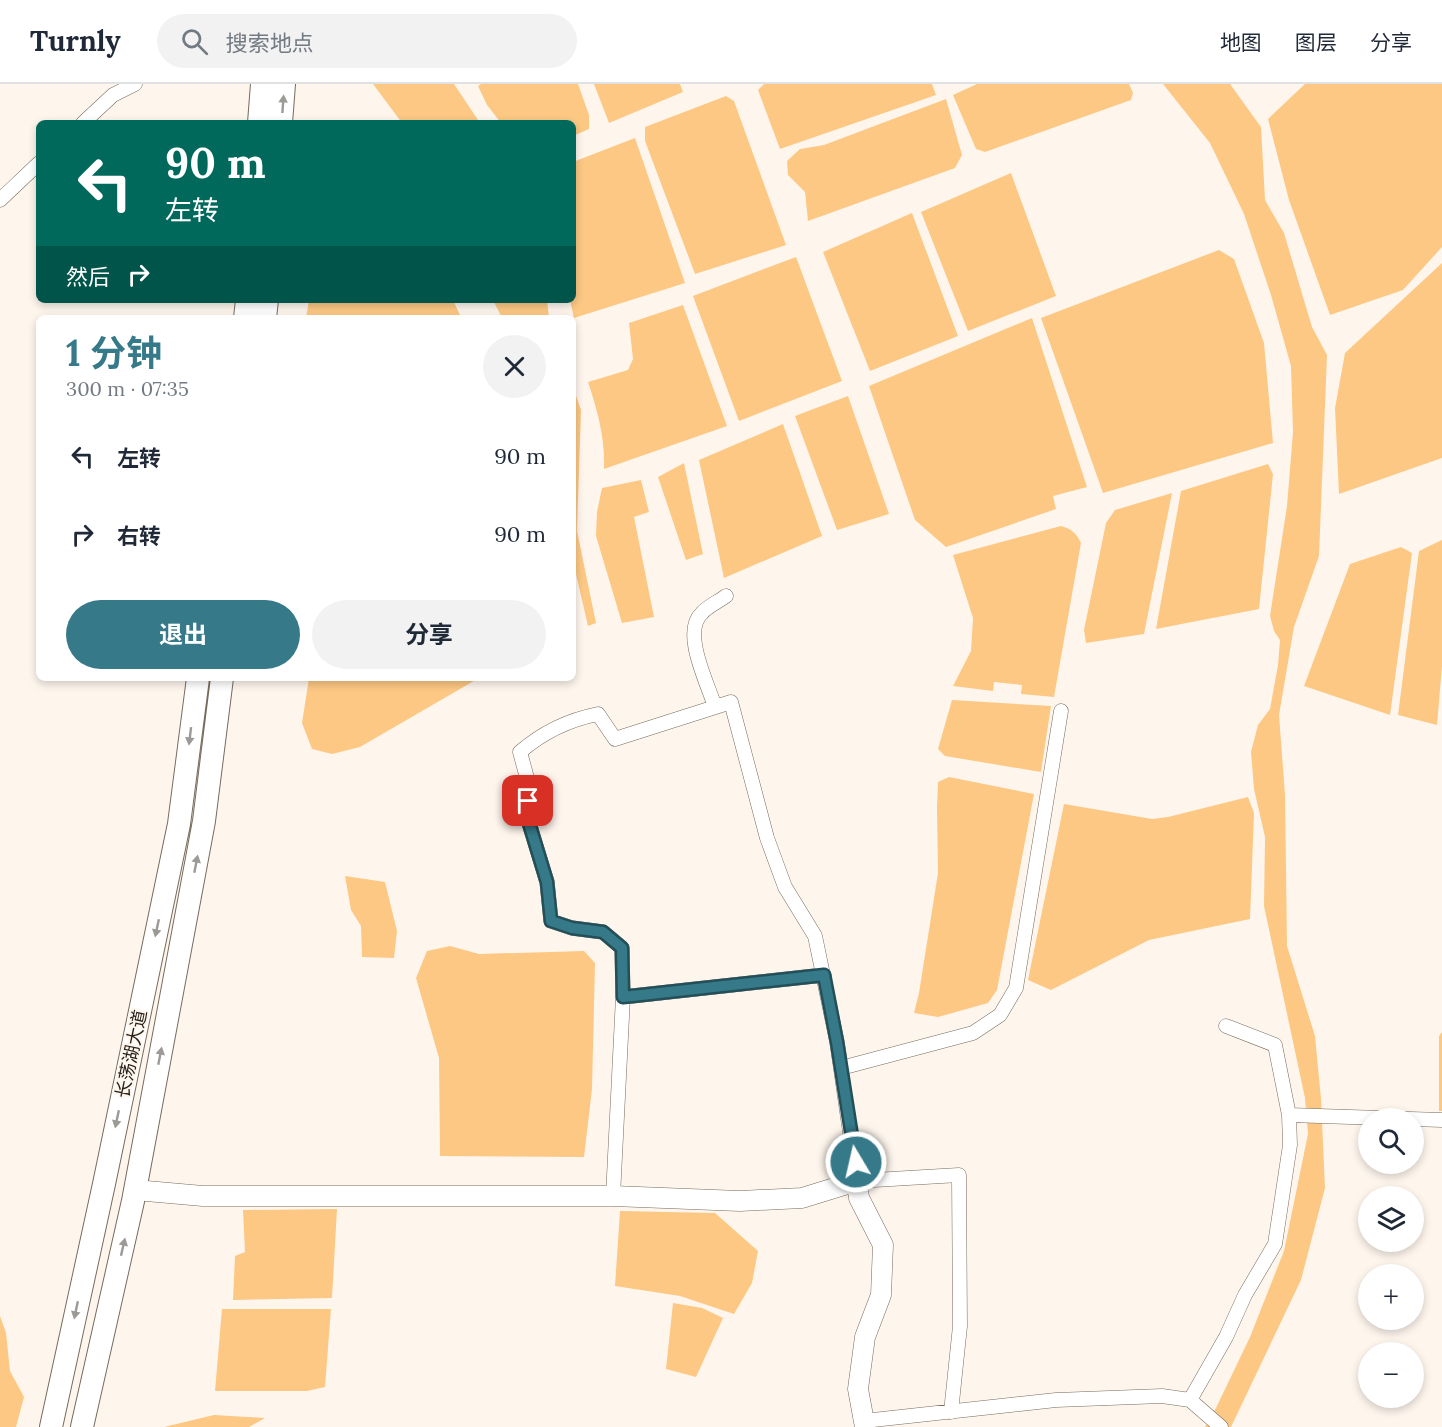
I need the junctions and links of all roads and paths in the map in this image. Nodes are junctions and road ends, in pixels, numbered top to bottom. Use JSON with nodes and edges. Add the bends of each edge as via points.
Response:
{"nodes":[{"id":1,"x":135,"y":84,"type":"edge"},
{"id":2,"x":262,"y":84,"type":"edge"},
{"id":3,"x":284,"y":84,"type":"edge"},
{"id":4,"x":86,"y":120,"type":"edge"},
{"id":5,"x":259,"y":120,"type":"edge"},
{"id":6,"x":281,"y":120,"type":"edge"},
{"id":7,"x":36,"y":167,"type":"edge"},
{"id":8,"x":0,"y":200,"type":"edge"},
{"id":9,"x":726,"y":596,"type":"dead end"},
{"id":10,"x":198,"y":681,"type":"edge"},
{"id":11,"x":222,"y":681,"type":"edge"},
{"id":12,"x":715,"y":707,"type":"junction"},
{"id":13,"x":1061,"y":711,"type":"dead end"},
{"id":14,"x":824,"y":975,"type":"junction"},
{"id":15,"x":623,"y":997,"type":"junction"},
{"id":16,"x":1226,"y":1026,"type":"dead end"},
{"id":17,"x":841,"y":1068,"type":"junction"},
{"id":18,"x":1295,"y":1114,"type":"junction"},
{"id":19,"x":1442,"y":1120,"type":"edge"},
{"id":20,"x":858,"y":1181,"type":"junction"},
{"id":21,"x":135,"y":1190,"type":"junction"},
{"id":22,"x":613,"y":1196,"type":"junction"},
{"id":23,"x":1190,"y":1400,"type":"junction"},
{"id":24,"x":951,"y":1412,"type":"junction"},
{"id":25,"x":864,"y":1424,"type":"edge"},
{"id":26,"x":51,"y":1427,"type":"edge"},
{"id":27,"x":82,"y":1427,"type":"edge"},
{"id":28,"x":1221,"y":1427,"type":"edge"}],
"edges":[{"from":1,"to":4,"type":"street","via":[[113,95]]},
{"from":2,"to":5,"type":"main road"},
{"from":6,"to":3,"type":"main road","one_way":true},
{"from":7,"to":8,"type":"street"},
{"from":9,"to":12,"type":"street","via":[[701,613],[693,628],[697,656]]},
{"from":10,"to":26,"type":"main road","name":"长荡湖大道","one_way":true,"via":[[179,824]]},
{"from":21,"to":11,"type":"main road","name":"长荡湖大道","one_way":true,"via":[[204,820]]},
{"from":12,"to":14,"type":"street","via":[[731,702],[767,838],[784,887],[815,936]]},
{"from":12,"to":15,"type":"street","via":[[615,739],[598,714],[574,719],[536,738],[520,752],[527,778],[529,823],[547,882],[551,921],[603,932],[622,948]]},
{"from":13,"to":17,"type":"street","via":[[1016,988],[1000,1015],[973,1033]]},
{"from":14,"to":15,"type":"street"},
{"from":14,"to":17,"type":"street"},
{"from":15,"to":22,"type":"street"},
{"from":16,"to":18,"type":"street","via":[[1275,1045]]},
{"from":17,"to":20,"type":"street"},
{"from":18,"to":19,"type":"street"},
{"from":18,"to":23,"type":"street","via":[[1275,1244]]},
{"from":20,"to":22,"type":"street","via":[[802,1198],[740,1201]]},
{"from":20,"to":24,"type":"street","via":[[959,1175],[960,1326]]},
{"from":20,"to":25,"type":"street","via":[[859,1198],[883,1245],[881,1295],[866,1337],[858,1389]]},
{"from":21,"to":22,"type":"street","via":[[203,1196]]},
{"from":27,"to":21,"type":"main road","name":"长荡湖大道","one_way":true},
{"from":23,"to":24,"type":"street","via":[[1162,1396],[1056,1400]]},
{"from":23,"to":28,"type":"street"},
{"from":24,"to":25,"type":"street"}]}
